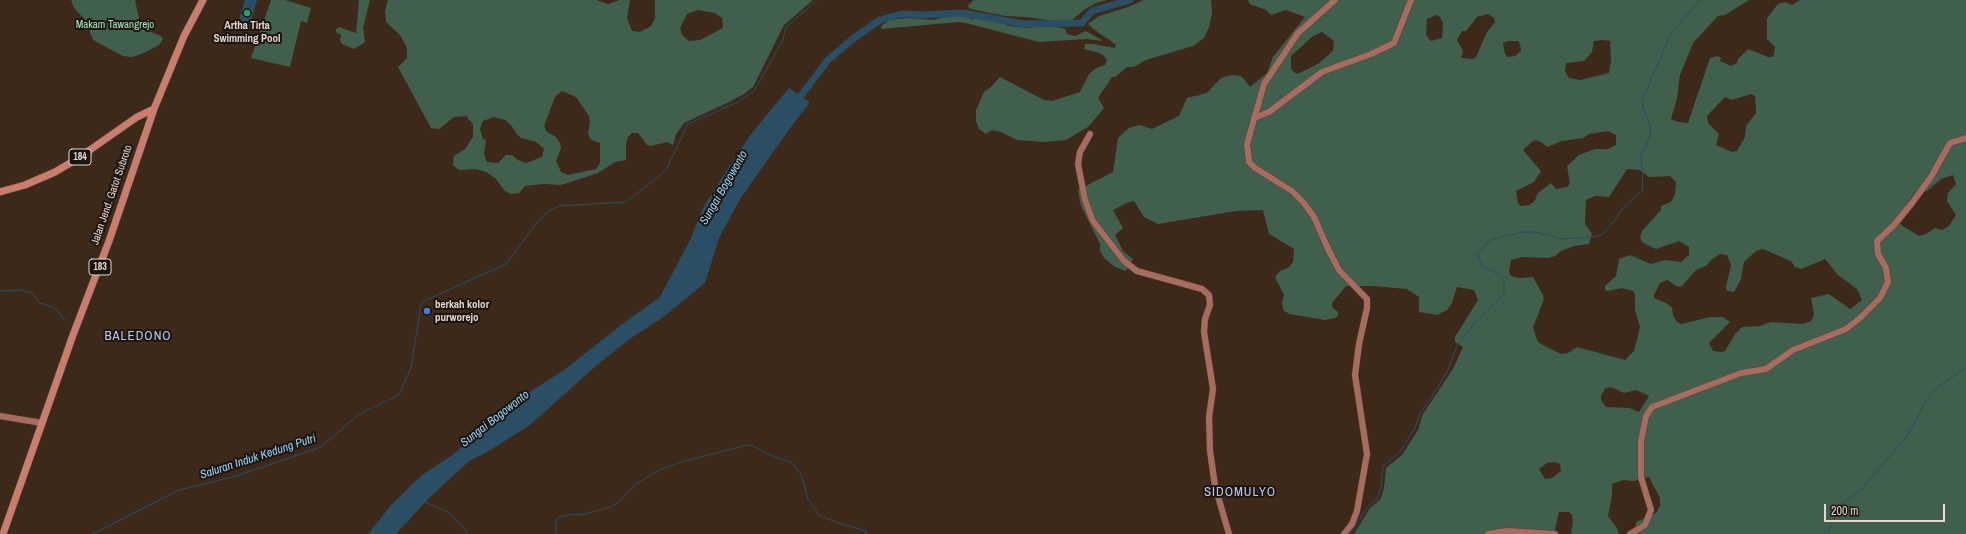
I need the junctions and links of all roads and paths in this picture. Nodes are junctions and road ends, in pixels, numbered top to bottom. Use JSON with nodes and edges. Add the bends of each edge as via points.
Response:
{"nodes":[{"id":1,"x":203,"y":0,"type":"edge"},
{"id":2,"x":1335,"y":0,"type":"edge"},
{"id":3,"x":1411,"y":0,"type":"edge"},
{"id":4,"x":154,"y":109,"type":"junction"},
{"id":5,"x":1254,"y":118,"type":"junction"},
{"id":6,"x":1090,"y":134,"type":"dead end"},
{"id":7,"x":1966,"y":138,"type":"edge"},
{"id":8,"x":0,"y":192,"type":"edge"},
{"id":9,"x":0,"y":416,"type":"edge"},
{"id":10,"x":42,"y":423,"type":"junction"},
{"id":11,"x":3,"y":534,"type":"edge"},
{"id":12,"x":1229,"y":534,"type":"edge"},
{"id":13,"x":1344,"y":534,"type":"edge"},
{"id":14,"x":1488,"y":534,"type":"edge"},
{"id":15,"x":1555,"y":534,"type":"edge"},
{"id":16,"x":1630,"y":534,"type":"edge"}],
"edges":[{"from":1,"to":4,"type":"main road","name":"Jalan Jend. Gatot Subroto","via":[[184,36]]},
{"from":2,"to":5,"type":"street","via":[[1292,41],[1264,84]]},
{"from":3,"to":5,"type":"street","via":[[1394,42],[1371,54],[1322,72],[1269,112]]},
{"from":4,"to":8,"type":"main road","number":"184","via":[[137,117],[55,172]]},
{"from":4,"to":10,"type":"main road","name":"Jalan Jend. Gatot Subroto","number":"183"},
{"from":5,"to":13,"type":"street","via":[[1247,144],[1249,162],[1300,197],[1314,217],[1339,270],[1367,299],[1355,374],[1366,454],[1357,511],[1352,524]]},
{"from":6,"to":12,"type":"street","via":[[1080,152],[1078,164],[1085,200],[1094,221],[1124,261],[1137,271],[1202,289],[1209,295],[1210,305],[1204,332],[1213,389],[1209,417],[1210,450],[1215,486]]},
{"from":7,"to":16,"type":"street","via":[[1950,143],[1931,177],[1912,203],[1877,241],[1878,254],[1886,268],[1888,282],[1880,298],[1860,318],[1846,329],[1793,350],[1766,369],[1741,373],[1652,407],[1646,416],[1641,441],[1641,477],[1651,510],[1645,525]]},
{"from":9,"to":10,"type":"street"},
{"from":10,"to":11,"type":"main road","name":"Jalan Jend. Gatot Subroto"},
{"from":14,"to":15,"type":"street","via":[[1507,530]]}]}
